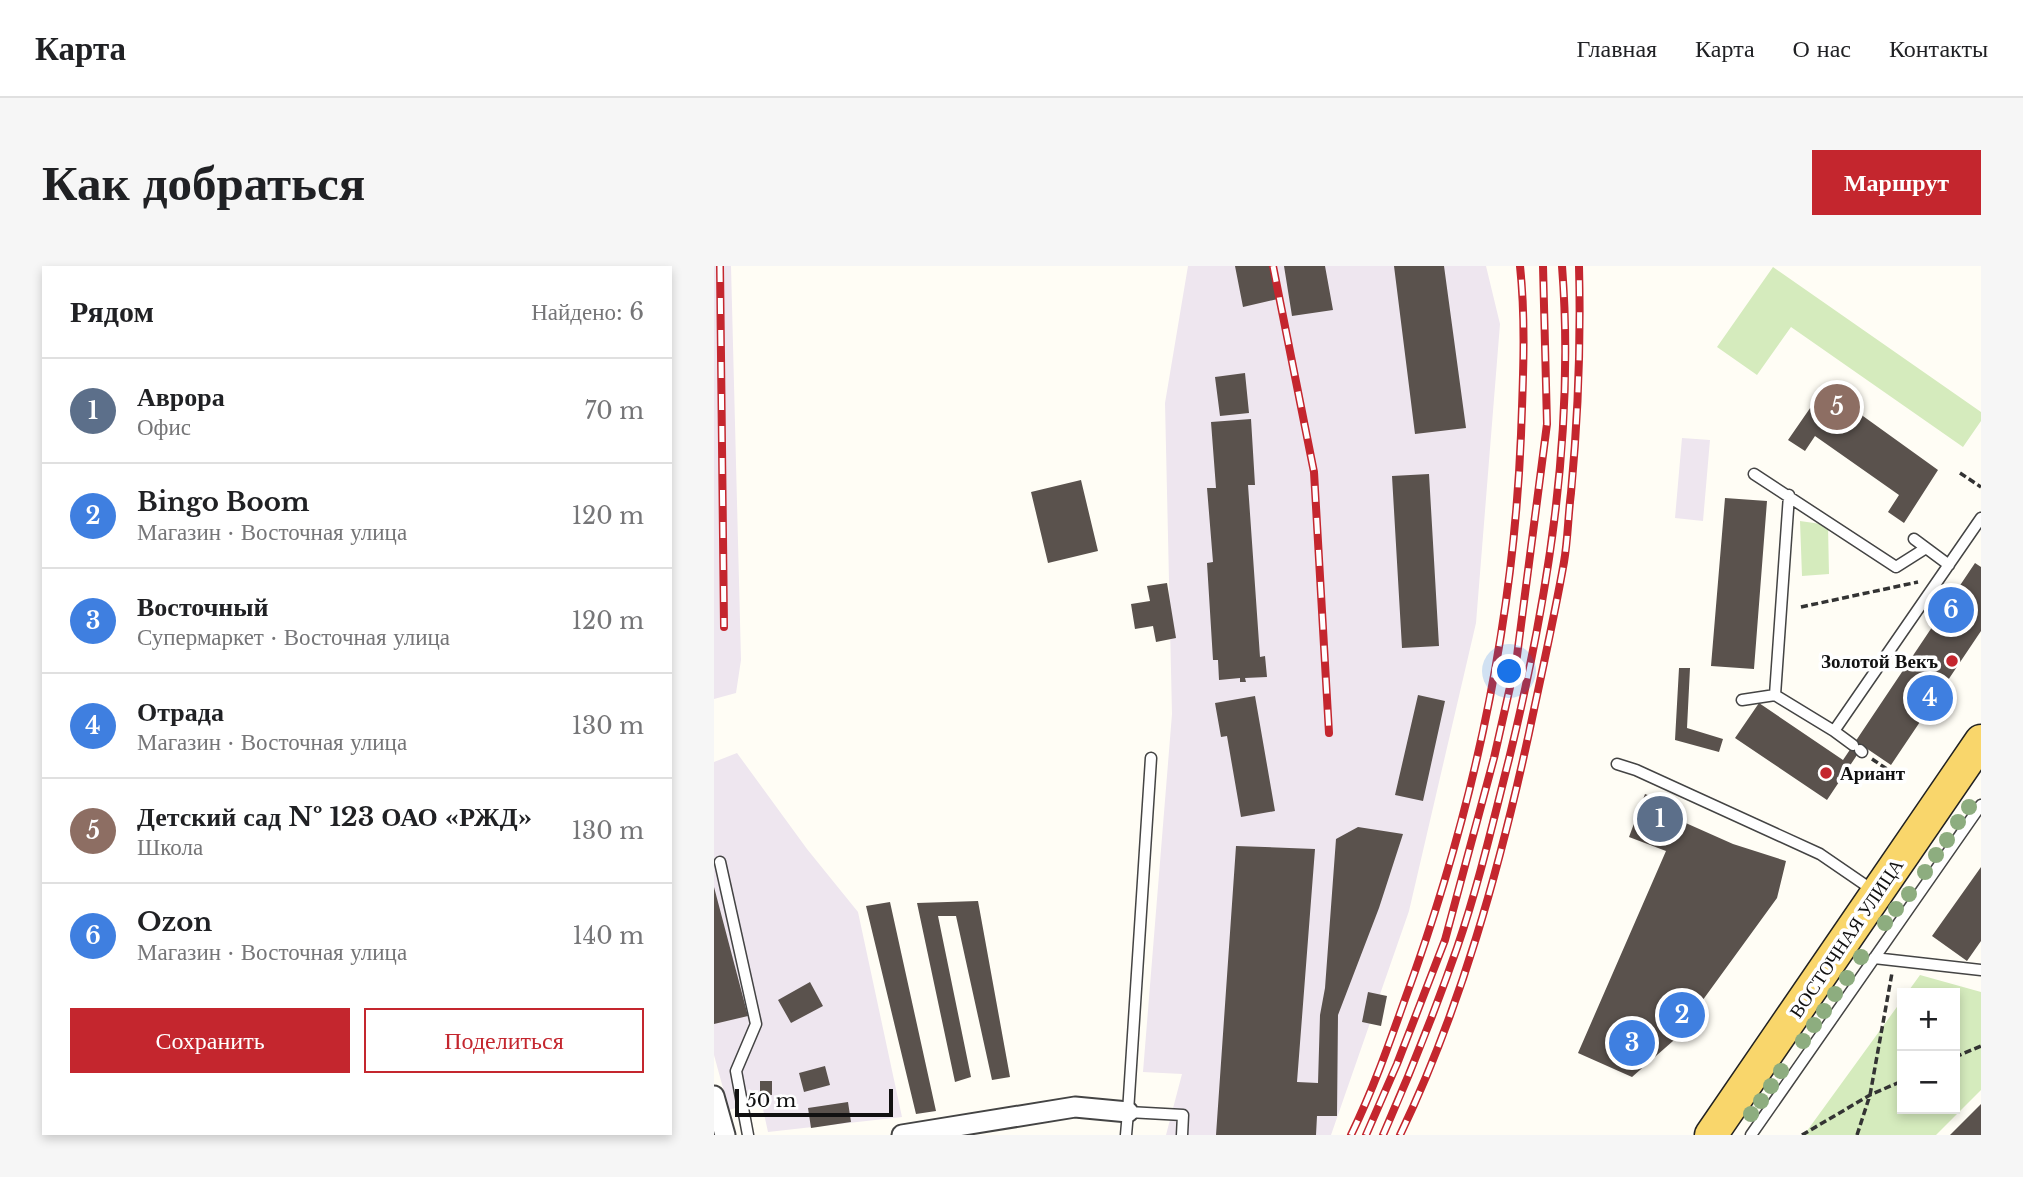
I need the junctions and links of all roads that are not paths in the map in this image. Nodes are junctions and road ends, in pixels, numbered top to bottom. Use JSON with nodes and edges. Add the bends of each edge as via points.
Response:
{"nodes":[{"id":1,"x":1754,"y":474,"type":"dead end"},
{"id":2,"x":1789,"y":495,"type":"junction"},
{"id":3,"x":1981,"y":518,"type":"edge"},
{"id":4,"x":1914,"y":539,"type":"dead end"},
{"id":5,"x":1926,"y":548,"type":"junction"},
{"id":6,"x":1949,"y":565,"type":"junction"},
{"id":7,"x":1774,"y":695,"type":"junction"},
{"id":8,"x":1742,"y":700,"type":"dead end"},
{"id":9,"x":1834,"y":730,"type":"junction"},
{"id":10,"x":1981,"y":741,"type":"edge"},
{"id":11,"x":1858,"y":749,"type":"road end"},
{"id":12,"x":1151,"y":758,"type":"dead end"},
{"id":13,"x":1617,"y":764,"type":"dead end"},
{"id":14,"x":1981,"y":806,"type":"edge"},
{"id":15,"x":720,"y":862,"type":"dead end"},
{"id":16,"x":1878,"y":893,"type":"junction"},
{"id":17,"x":1874,"y":958,"type":"junction"},
{"id":18,"x":1981,"y":970,"type":"edge"},
{"id":19,"x":714,"y":1096,"type":"edge"},
{"id":20,"x":1128,"y":1112,"type":"junction"},
{"id":21,"x":725,"y":1135,"type":"edge"},
{"id":22,"x":747,"y":1135,"type":"edge"},
{"id":23,"x":902,"y":1135,"type":"edge"},
{"id":24,"x":1126,"y":1135,"type":"edge"},
{"id":25,"x":1182,"y":1135,"type":"edge"},
{"id":26,"x":1711,"y":1135,"type":"edge"},
{"id":27,"x":1751,"y":1135,"type":"edge"}],
"edges":[{"from":1,"to":2,"type":"lane"},
{"from":2,"to":5,"type":"lane","via":[[1896,568]]},
{"from":2,"to":7,"type":"lane"},
{"from":3,"to":6,"type":"lane"},
{"from":4,"to":5,"type":"lane"},
{"from":5,"to":6,"type":"lane"},
{"from":6,"to":9,"type":"lane"},
{"from":7,"to":8,"type":"lane"},
{"from":7,"to":9,"type":"lane"},
{"from":9,"to":11,"type":"lane"},
{"from":10,"to":16,"type":"main road","name":"ВОСТОЧНАЯ УЛИЦА"},
{"from":12,"to":20,"type":"lane"},
{"from":13,"to":16,"type":"lane","via":[[1820,854]]},
{"from":14,"to":17,"type":"lane"},
{"from":15,"to":22,"type":"lane","via":[[756,1024],[736,1070]]},
{"from":16,"to":26,"type":"main road","name":"ВОСТОЧНАЯ УЛИЦА"},
{"from":17,"to":18,"type":"lane"},
{"from":17,"to":27,"type":"lane"},
{"from":19,"to":21,"type":"street"},
{"from":20,"to":23,"type":"street","via":[[1076,1107]]},
{"from":20,"to":24,"type":"lane"},
{"from":20,"to":25,"type":"lane","via":[[1183,1115]]}]}
